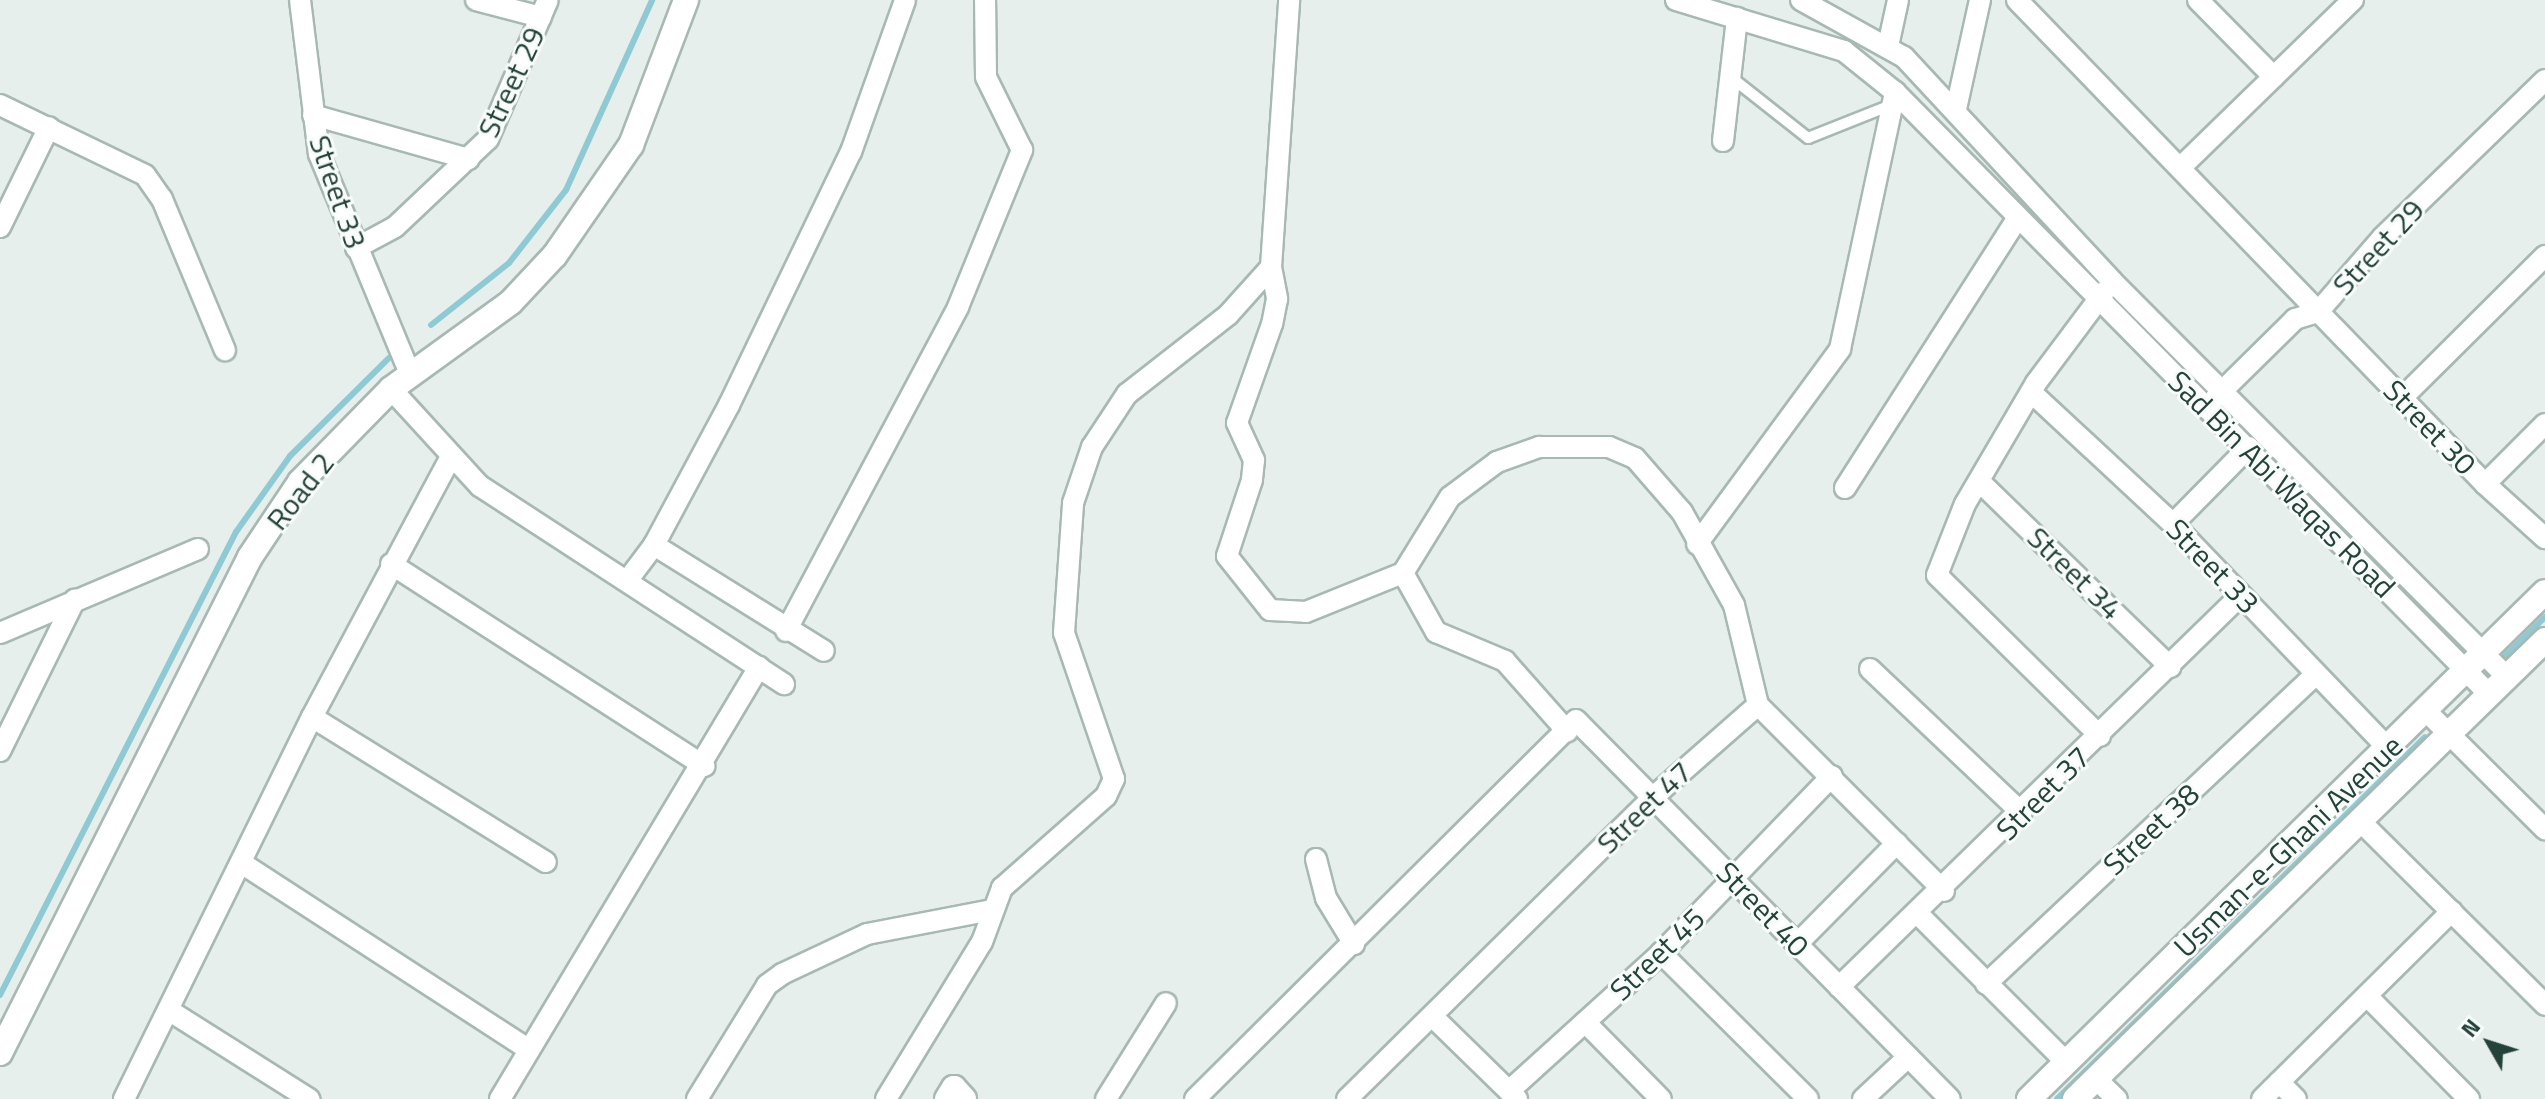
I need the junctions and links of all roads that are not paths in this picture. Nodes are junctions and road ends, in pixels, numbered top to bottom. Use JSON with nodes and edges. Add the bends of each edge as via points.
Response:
{"nodes":[{"id":1,"x":300,"y":0,"type":"edge"},
{"id":2,"x":476,"y":0,"type":"edge"},
{"id":3,"x":686,"y":0,"type":"edge"},
{"id":4,"x":905,"y":0,"type":"edge"},
{"id":5,"x":985,"y":0,"type":"edge"},
{"id":6,"x":1289,"y":0,"type":"edge"},
{"id":7,"x":1676,"y":0,"type":"edge"},
{"id":8,"x":1801,"y":0,"type":"edge"},
{"id":9,"x":1898,"y":0,"type":"edge"},
{"id":10,"x":1980,"y":0,"type":"edge"},
{"id":11,"x":2017,"y":0,"type":"edge"},
{"id":12,"x":2198,"y":0,"type":"edge"},
{"id":13,"x":2353,"y":0,"type":"edge"},
{"id":14,"x":545,"y":9,"type":"edge"},
{"id":15,"x":1737,"y":18,"type":"junction"},
{"id":16,"x":1888,"y":46,"type":"junction"},
{"id":17,"x":1730,"y":76,"type":"junction"},
{"id":18,"x":2274,"y":77,"type":"junction"},
{"id":19,"x":2545,"y":80,"type":"edge"},
{"id":20,"x":1893,"y":98,"type":"junction"},
{"id":21,"x":0,"y":105,"type":"edge"},
{"id":22,"x":1956,"y":109,"type":"junction"},
{"id":23,"x":313,"y":115,"type":"junction"},
{"id":24,"x":49,"y":127,"type":"junction"},
{"id":25,"x":1723,"y":141,"type":"dead end"},
{"id":26,"x":469,"y":159,"type":"junction"},
{"id":27,"x":2181,"y":167,"type":"junction"},
{"id":28,"x":2017,"y":219,"type":"junction"},
{"id":29,"x":0,"y":227,"type":"edge"},
{"id":30,"x":356,"y":248,"type":"junction"},
{"id":31,"x":2545,"y":256,"type":"edge"},
{"id":32,"x":1271,"y":267,"type":"junction"},
{"id":33,"x":2112,"y":281,"type":"junction"},
{"id":34,"x":2096,"y":302,"type":"junction"},
{"id":35,"x":2318,"y":312,"type":"junction"},
{"id":36,"x":225,"y":350,"type":"dead end"},
{"id":37,"x":400,"y":382,"type":"junction"},
{"id":38,"x":2224,"y":389,"type":"junction"},
{"id":39,"x":2031,"y":392,"type":"junction"},
{"id":40,"x":2402,"y":398,"type":"junction"},
{"id":41,"x":2207,"y":406,"type":"junction"},
{"id":42,"x":2545,"y":424,"type":"edge"},
{"id":43,"x":2249,"y":447,"type":"junction"},
{"id":44,"x":449,"y":460,"type":"junction"},
{"id":45,"x":1979,"y":481,"type":"junction"},
{"id":46,"x":2485,"y":484,"type":"junction"},
{"id":47,"x":1845,"y":488,"type":"dead end"},
{"id":48,"x":2173,"y":524,"type":"junction"},
{"id":49,"x":2545,"y":538,"type":"edge"},
{"id":50,"x":1697,"y":544,"type":"junction"},
{"id":51,"x":654,"y":545,"type":"junction"},
{"id":52,"x":198,"y":549,"type":"dead end"},
{"id":53,"x":391,"y":564,"type":"junction"},
{"id":54,"x":1403,"y":573,"type":"junction"},
{"id":55,"x":627,"y":581,"type":"junction"},
{"id":56,"x":2545,"y":592,"type":"edge"},
{"id":57,"x":2241,"y":595,"type":"junction"},
{"id":58,"x":75,"y":599,"type":"junction"},
{"id":59,"x":786,"y":631,"type":"junction"},
{"id":60,"x":0,"y":633,"type":"edge"},
{"id":61,"x":2545,"y":640,"type":"edge"},
{"id":62,"x":824,"y":651,"type":"dead end"},
{"id":63,"x":2474,"y":662,"type":"junction"},
{"id":64,"x":759,"y":667,"type":"junction"},
{"id":65,"x":2170,"y":667,"type":"junction"},
{"id":66,"x":1870,"y":669,"type":"dead end"},
{"id":67,"x":2316,"y":674,"type":"junction"},
{"id":68,"x":784,"y":684,"type":"dead end"},
{"id":69,"x":2498,"y":686,"type":"junction"},
{"id":70,"x":1758,"y":705,"type":"junction"},
{"id":71,"x":2426,"y":711,"type":"junction"},
{"id":72,"x":312,"y":717,"type":"junction"},
{"id":73,"x":1571,"y":726,"type":"junction"},
{"id":74,"x":2450,"y":733,"type":"junction"},
{"id":75,"x":2100,"y":736,"type":"junction"},
{"id":76,"x":2388,"y":748,"type":"junction"},
{"id":77,"x":0,"y":751,"type":"edge"},
{"id":78,"x":704,"y":766,"type":"junction"},
{"id":79,"x":1832,"y":776,"type":"junction"},
{"id":80,"x":1652,"y":798,"type":"junction"},
{"id":81,"x":2022,"y":813,"type":"junction"},
{"id":82,"x":2360,"y":821,"type":"junction"},
{"id":83,"x":2545,"y":829,"type":"edge"},
{"id":84,"x":1897,"y":843,"type":"junction"},
{"id":85,"x":1316,"y":859,"type":"dead end"},
{"id":86,"x":546,"y":862,"type":"dead end"},
{"id":87,"x":243,"y":864,"type":"junction"},
{"id":88,"x":1734,"y":878,"type":"junction"},
{"id":89,"x":1944,"y":891,"type":"junction"},
{"id":90,"x":992,"y":910,"type":"junction"},
{"id":91,"x":2452,"y":911,"type":"junction"},
{"id":92,"x":1919,"y":915,"type":"junction"},
{"id":93,"x":1354,"y":944,"type":"junction"},
{"id":94,"x":1797,"y":944,"type":"junction"},
{"id":95,"x":1661,"y":953,"type":"junction"},
{"id":96,"x":1986,"y":984,"type":"junction"},
{"id":97,"x":1839,"y":987,"type":"junction"},
{"id":98,"x":2368,"y":997,"type":"junction"},
{"id":99,"x":2542,"y":997,"type":"edge"},
{"id":100,"x":1166,"y":1003,"type":"dead end"},
{"id":101,"x":170,"y":1011,"type":"junction"},
{"id":102,"x":1432,"y":1016,"type":"junction"},
{"id":103,"x":1585,"y":1022,"type":"junction"},
{"id":104,"x":1,"y":1050,"type":"edge"},
{"id":105,"x":529,"y":1050,"type":"junction"},
{"id":106,"x":1908,"y":1057,"type":"junction"},
{"id":107,"x":2067,"y":1063,"type":"junction"},
{"id":108,"x":2096,"y":1079,"type":"junction"},
{"id":109,"x":2279,"y":1082,"type":"junction"},
{"id":110,"x":1513,"y":1095,"type":"edge"},
{"id":111,"x":1355,"y":1096,"type":"edge"},
{"id":112,"x":124,"y":1099,"type":"edge"},
{"id":113,"x":309,"y":1099,"type":"edge"},
{"id":114,"x":500,"y":1099,"type":"edge"},
{"id":115,"x":697,"y":1099,"type":"edge"},
{"id":116,"x":886,"y":1099,"type":"edge"},
{"id":117,"x":947,"y":1099,"type":"edge"},
{"id":118,"x":964,"y":1099,"type":"edge"},
{"id":119,"x":1106,"y":1099,"type":"edge"},
{"id":120,"x":1195,"y":1099,"type":"edge"},
{"id":121,"x":1661,"y":1099,"type":"edge"},
{"id":122,"x":1808,"y":1099,"type":"edge"},
{"id":123,"x":1863,"y":1099,"type":"edge"},
{"id":124,"x":1950,"y":1099,"type":"edge"},
{"id":125,"x":2029,"y":1099,"type":"edge"},
{"id":126,"x":2075,"y":1099,"type":"edge"},
{"id":127,"x":2117,"y":1099,"type":"edge"},
{"id":128,"x":2262,"y":1099,"type":"edge"},
{"id":129,"x":2296,"y":1099,"type":"edge"},
{"id":130,"x":2469,"y":1099,"type":"edge"}],
"edges":[{"from":1,"to":23,"type":"street","name":"Street 33"},
{"from":2,"to":14,"type":"street"},
{"from":3,"to":37,"type":"main road","name":"Road 2","via":[[631,145],[592,207],[511,302]]},
{"from":4,"to":51,"type":"street","via":[[851,152]]},
{"from":5,"to":59,"type":"street","via":[[986,77],[1022,150],[958,307]]},
{"from":6,"to":32,"type":"street"},
{"from":7,"to":15,"type":"street","name":"Sad Bin Abi Waqas Road"},
{"from":8,"to":16,"type":"street","name":"Sad Bin Abi Waqas Road"},
{"from":9,"to":16,"type":"street"},
{"from":10,"to":22,"type":"street"},
{"from":11,"to":27,"type":"street","name":"Street 30"},
{"from":12,"to":18,"type":"street"},
{"from":13,"to":18,"type":"street"},
{"from":14,"to":26,"type":"street","name":"Street 29","via":[[488,139]]},
{"from":15,"to":17,"type":"street"},
{"from":15,"to":20,"type":"street","name":"Sad Bin Abi Waqas Road","via":[[1844,51]]},
{"from":16,"to":22,"type":"street","name":"Sad Bin Abi Waqas Road"},
{"from":17,"to":20,"type":"lane","via":[[1808,138]]},
{"from":17,"to":25,"type":"street"},
{"from":18,"to":27,"type":"street"},
{"from":19,"to":35,"type":"street","name":"Street 29","via":[[2382,238]]},
{"from":20,"to":28,"type":"street","name":"Sad Bin Abi Waqas Road"},
{"from":20,"to":50,"type":"street","via":[[1840,349]]},
{"from":21,"to":24,"type":"street"},
{"from":22,"to":33,"type":"street","name":"Sad Bin Abi Waqas Road"},
{"from":23,"to":26,"type":"street"},
{"from":23,"to":30,"type":"street","name":"Street 33","via":[[319,154]]},
{"from":24,"to":29,"type":"street"},
{"from":24,"to":36,"type":"street","via":[[145,175],[162,199]]},
{"from":26,"to":30,"type":"street","name":"Street 29","via":[[395,227]]},
{"from":27,"to":35,"type":"street","name":"Street 30"},
{"from":28,"to":34,"type":"street","name":"Sad Bin Abi Waqas Road"},
{"from":28,"to":47,"type":"street"},
{"from":30,"to":37,"type":"street","name":"Street 33"},
{"from":31,"to":40,"type":"street"},
{"from":32,"to":54,"type":"street","via":[[1277,299],[1272,324],[1237,423],[1254,460],[1252,480],[1227,556],[1270,610],[1292,615]]},
{"from":32,"to":90,"type":"street","via":[[1228,315],[1127,394],[1092,447],[1073,503],[1064,633],[1114,779],[1106,796],[1012,874]]},
{"from":33,"to":34,"type":"street"},
{"from":33,"to":38,"type":"street","name":"Sad Bin Abi Waqas Road"},
{"from":34,"to":39,"type":"street"},
{"from":34,"to":41,"type":"street","name":"Sad Bin Abi Waqas Road"},
{"from":35,"to":38,"type":"street","name":"Street 29","via":[[2295,319]]},
{"from":35,"to":40,"type":"street","name":"Street 30"},
{"from":37,"to":44,"type":"street","name":"Street 33"},
{"from":37,"to":104,"type":"main road","name":"Road 2","via":[[300,482],[250,557]]},
{"from":38,"to":41,"type":"street","name":"Street 29"},
{"from":38,"to":63,"type":"street","name":"Sad Bin Abi Waqas Road"},
{"from":39,"to":45,"type":"street"},
{"from":39,"to":48,"type":"street","name":"Street 33"},
{"from":40,"to":46,"type":"street","name":"Street 30"},
{"from":41,"to":43,"type":"street","name":"Sad Bin Abi Waqas Road"},
{"from":42,"to":46,"type":"street"},
{"from":43,"to":48,"type":"street"},
{"from":43,"to":63,"type":"street","name":"Sad Bin Abi Waqas Road"},
{"from":44,"to":53,"type":"street"},
{"from":44,"to":55,"type":"street","name":"Street 33"},
{"from":45,"to":65,"type":"street","name":"Street 34"},
{"from":45,"to":75,"type":"street","via":[[1937,575]]},
{"from":46,"to":49,"type":"street","name":"Street 30"},
{"from":48,"to":57,"type":"street","name":"Street 33"},
{"from":50,"to":54,"type":"street","via":[[1674,499],[1635,458],[1609,447],[1560,445],[1497,462],[1460,486]]},
{"from":50,"to":70,"type":"street","via":[[1744,634]]},
{"from":51,"to":55,"type":"street"},
{"from":51,"to":59,"type":"street"},
{"from":52,"to":58,"type":"street"},
{"from":53,"to":72,"type":"street"},
{"from":53,"to":78,"type":"street"},
{"from":54,"to":73,"type":"street","name":"Street 40","via":[[1436,632],[1505,661]]},
{"from":55,"to":64,"type":"street","name":"Street 33"},
{"from":56,"to":63,"type":"main road","name":"Usman-e-Ghani Avenue"},
{"from":57,"to":65,"type":"street","name":"Street 37"},
{"from":57,"to":67,"type":"street","name":"Street 33"},
{"from":58,"to":60,"type":"street"},
{"from":58,"to":77,"type":"street"},
{"from":59,"to":62,"type":"street"},
{"from":61,"to":69,"type":"main road","name":"Usman-e-Ghani Avenue"},
{"from":63,"to":69,"type":"street"},
{"from":63,"to":71,"type":"main road","name":"Usman-e-Ghani Avenue"},
{"from":64,"to":68,"type":"street","name":"Street 33"},
{"from":64,"to":78,"type":"street"},
{"from":65,"to":75,"type":"street","name":"Street 37"},
{"from":66,"to":81,"type":"street"},
{"from":67,"to":76,"type":"street","name":"Street 33"},
{"from":67,"to":96,"type":"street","name":"Street 38"},
{"from":69,"to":74,"type":"main road","name":"Usman-e-Ghani Avenue"},
{"from":70,"to":79,"type":"street"},
{"from":70,"to":80,"type":"street","name":"Street 47"},
{"from":71,"to":74,"type":"street"},
{"from":71,"to":76,"type":"main road","name":"Usman-e-Ghani Avenue"},
{"from":72,"to":86,"type":"street"},
{"from":72,"to":87,"type":"street"},
{"from":73,"to":80,"type":"street","name":"Street 40"},
{"from":73,"to":93,"type":"street"},
{"from":74,"to":82,"type":"main road","name":"Usman-e-Ghani Avenue"},
{"from":74,"to":83,"type":"street"},
{"from":75,"to":81,"type":"street","name":"Street 37"},
{"from":76,"to":107,"type":"main road","name":"Usman-e-Ghani Avenue"},
{"from":78,"to":105,"type":"street"},
{"from":79,"to":84,"type":"street"},
{"from":79,"to":88,"type":"street","name":"Street 45"},
{"from":80,"to":88,"type":"street","name":"Street 40"},
{"from":80,"to":102,"type":"street","name":"Street 47"},
{"from":81,"to":89,"type":"street","name":"Street 37"},
{"from":82,"to":91,"type":"street"},
{"from":82,"to":108,"type":"main road","name":"Usman-e-Ghani Avenue"},
{"from":84,"to":89,"type":"street"},
{"from":84,"to":94,"type":"street"},
{"from":85,"to":93,"type":"street","via":[[1326,898]]},
{"from":87,"to":101,"type":"street"},
{"from":87,"to":105,"type":"street"},
{"from":88,"to":94,"type":"street","name":"Street 40"},
{"from":88,"to":95,"type":"street","name":"Street 45"},
{"from":89,"to":92,"type":"street","name":"Street 37"},
{"from":90,"to":115,"type":"street","via":[[867,934],[782,974],[767,985]]},
{"from":90,"to":116,"type":"street","via":[[982,942]]},
{"from":91,"to":98,"type":"street"},
{"from":91,"to":99,"type":"street"},
{"from":92,"to":96,"type":"street"},
{"from":92,"to":97,"type":"street","name":"Street 37"},
{"from":93,"to":120,"type":"street"},
{"from":94,"to":97,"type":"street","name":"Street 40"},
{"from":95,"to":103,"type":"street","name":"Street 45"},
{"from":95,"to":122,"type":"street"},
{"from":96,"to":107,"type":"street"},
{"from":97,"to":106,"type":"street","name":"Street 40"},
{"from":98,"to":109,"type":"street"},
{"from":98,"to":130,"type":"street"},
{"from":100,"to":119,"type":"street"},
{"from":101,"to":112,"type":"street"},
{"from":101,"to":113,"type":"street"},
{"from":102,"to":110,"type":"street"},
{"from":102,"to":111,"type":"street","name":"Street 47"},
{"from":103,"to":110,"type":"street","name":"Street 45"},
{"from":103,"to":121,"type":"street"},
{"from":105,"to":114,"type":"street"},
{"from":106,"to":123,"type":"street"},
{"from":106,"to":124,"type":"street","name":"Street 40"},
{"from":107,"to":125,"type":"main road","name":"Usman-e-Ghani Avenue"},
{"from":108,"to":126,"type":"main road","name":"Usman-e-Ghani Avenue"},
{"from":108,"to":127,"type":"street"},
{"from":109,"to":128,"type":"street"},
{"from":109,"to":129,"type":"street"},
{"from":117,"to":118,"type":"main road","via":[[954,1088]]}]}
